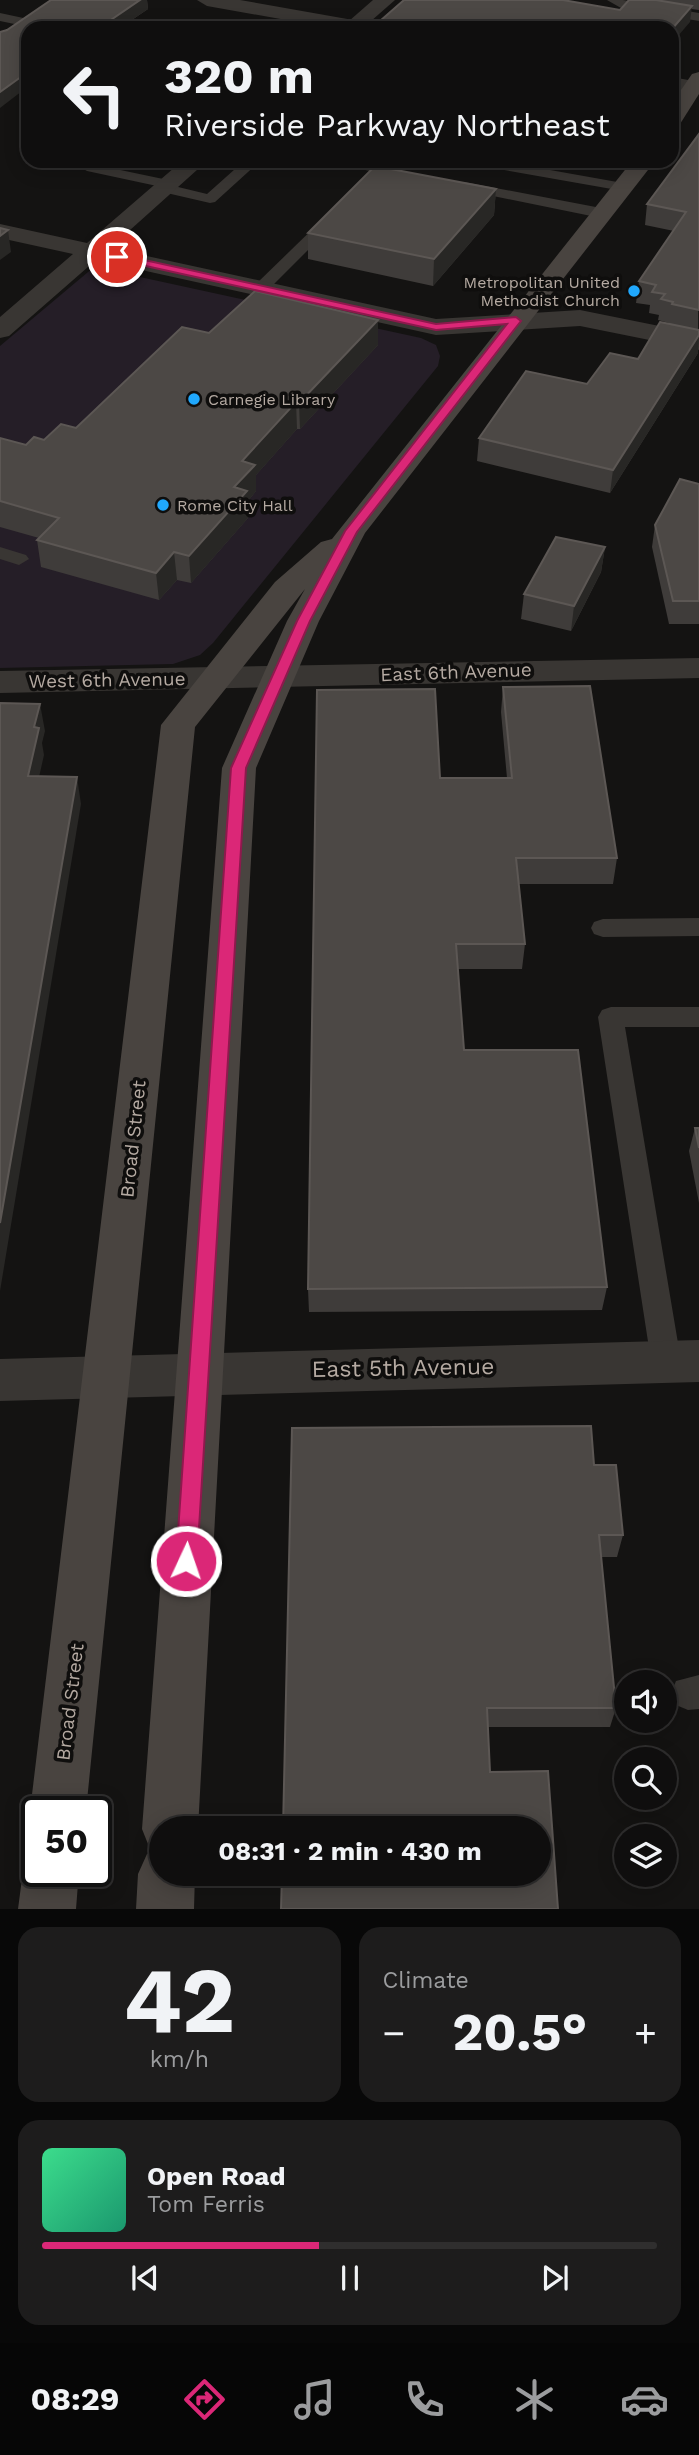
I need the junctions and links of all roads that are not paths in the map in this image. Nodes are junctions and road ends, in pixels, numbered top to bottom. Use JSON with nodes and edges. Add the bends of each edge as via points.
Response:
{"nodes":[{"id":1,"x":207,"y":0,"type":"edge"},
{"id":2,"x":384,"y":0,"type":"edge"},
{"id":3,"x":613,"y":0,"type":"edge"},
{"id":4,"x":699,"y":17,"type":"edge"},
{"id":5,"x":0,"y":18,"type":"edge"},
{"id":6,"x":30,"y":18,"type":"joint"},
{"id":7,"x":26,"y":21,"type":"edge"},
{"id":8,"x":323,"y":21,"type":"edge"},
{"id":9,"x":362,"y":21,"type":"edge"},
{"id":10,"x":21,"y":24,"type":"edge"},
{"id":11,"x":0,"y":38,"type":"edge"},
{"id":12,"x":690,"y":84,"type":"edge"},
{"id":13,"x":679,"y":105,"type":"edge"},
{"id":14,"x":92,"y":168,"type":"edge"},
{"id":15,"x":188,"y":168,"type":"edge"},
{"id":16,"x":245,"y":168,"type":"edge"},
{"id":17,"x":373,"y":168,"type":"edge"},
{"id":18,"x":561,"y":168,"type":"edge"},
{"id":19,"x":599,"y":168,"type":"edge"},
{"id":20,"x":634,"y":174,"type":"edge"},
{"id":21,"x":446,"y":182,"type":"edge"},
{"id":22,"x":365,"y":185,"type":"edge"},
{"id":23,"x":166,"y":186,"type":"junction"},
{"id":24,"x":347,"y":203,"type":"edge"},
{"id":25,"x":601,"y":213,"type":"junction"},
{"id":26,"x":0,"y":231,"type":"edge"},
{"id":27,"x":90,"y":251,"type":"junction"},
{"id":28,"x":261,"y":288,"type":"junction"},
{"id":29,"x":516,"y":321,"type":"junction"},
{"id":30,"x":0,"y":330,"type":"edge"},
{"id":31,"x":699,"y":342,"type":"edge"},
{"id":32,"x":351,"y":531,"type":"junction"},
{"id":33,"x":0,"y":553,"type":"edge"},
{"id":34,"x":19,"y":559,"type":"dead end"},
{"id":35,"x":601,"y":668,"type":"junction"},
{"id":36,"x":699,"y":668,"type":"edge"},
{"id":37,"x":214,"y":678,"type":"junction"},
{"id":38,"x":279,"y":678,"type":"junction"},
{"id":39,"x":699,"y":678,"type":"edge"},
{"id":40,"x":0,"y":682,"type":"edge"},
{"id":41,"x":699,"y":926,"type":"edge"},
{"id":42,"x":603,"y":928,"type":"dead end"},
{"id":43,"x":699,"y":1017,"type":"edge"},
{"id":44,"x":682,"y":1361,"type":"edge"},
{"id":45,"x":198,"y":1374,"type":"junction"},
{"id":46,"x":107,"y":1376,"type":"junction"},
{"id":47,"x":0,"y":1380,"type":"edge"},
{"id":48,"x":60,"y":1796,"type":"edge"},
{"id":49,"x":171,"y":1816,"type":"edge"},
{"id":50,"x":166,"y":1886,"type":"edge"},
{"id":51,"x":49,"y":1887,"type":"edge"},
{"id":52,"x":47,"y":1909,"type":"edge"},
{"id":53,"x":164,"y":1909,"type":"edge"}],
"edges":[{"from":1,"to":8,"type":"street"},
{"from":2,"to":9,"type":"street"},
{"from":3,"to":4,"type":"lane"},
{"from":5,"to":6,"type":"lane"},
{"from":6,"to":7,"type":"street"},
{"from":10,"to":11,"type":"street"},
{"from":12,"to":13,"type":"main road"},
{"from":14,"to":23,"type":"lane"},
{"from":15,"to":23,"type":"street"},
{"from":16,"to":23,"type":"lane","via":[[209,198]]},
{"from":17,"to":22,"type":"lane","via":[[387,171]]},
{"from":18,"to":20,"type":"lane"},
{"from":19,"to":20,"type":"lane"},
{"from":20,"to":25,"type":"main road","name":"Broad Street"},
{"from":21,"to":25,"type":"lane"},
{"from":23,"to":27,"type":"street"},
{"from":24,"to":28,"type":"lane"},
{"from":25,"to":29,"type":"main road","name":"Broad Street"},
{"from":26,"to":27,"type":"street"},
{"from":27,"to":28,"type":"street"},
{"from":27,"to":30,"type":"street"},
{"from":28,"to":29,"type":"street","via":[[436,327]]},
{"from":29,"to":31,"type":"street","via":[[580,318]]},
{"from":29,"to":32,"type":"main road","name":"Broad Street"},
{"from":32,"to":37,"type":"main road","name":"Broad Street","via":[[286,589]]},
{"from":32,"to":38,"type":"main road","name":"Broad Street","via":[[303,621]]},
{"from":33,"to":34,"type":"lane"},
{"from":35,"to":36,"type":"street","name":"East 6th Avenue"},
{"from":35,"to":38,"type":"street","name":"East 6th Avenue"},
{"from":35,"to":39,"type":"street"},
{"from":37,"to":38,"type":"street","name":"East 6th Avenue"},
{"from":37,"to":40,"type":"street","name":"West 6th Avenue"},
{"from":37,"to":46,"type":"main road","name":"Broad Street","via":[[178,725]]},
{"from":38,"to":45,"type":"main road","name":"Broad Street","via":[[239,768]]},
{"from":41,"to":42,"type":"lane"},
{"from":43,"to":44,"type":"lane","via":[[611,1017]]},
{"from":44,"to":45,"type":"street","name":"East 5th Avenue"},
{"from":45,"to":46,"type":"street","name":"East 5th Avenue"},
{"from":45,"to":49,"type":"main road","name":"Broad Street"},
{"from":46,"to":47,"type":"street","name":"East 5th Avenue"},
{"from":46,"to":48,"type":"main road","name":"Broad Street"},
{"from":50,"to":53,"type":"main road"},
{"from":51,"to":52,"type":"main road"}]}
